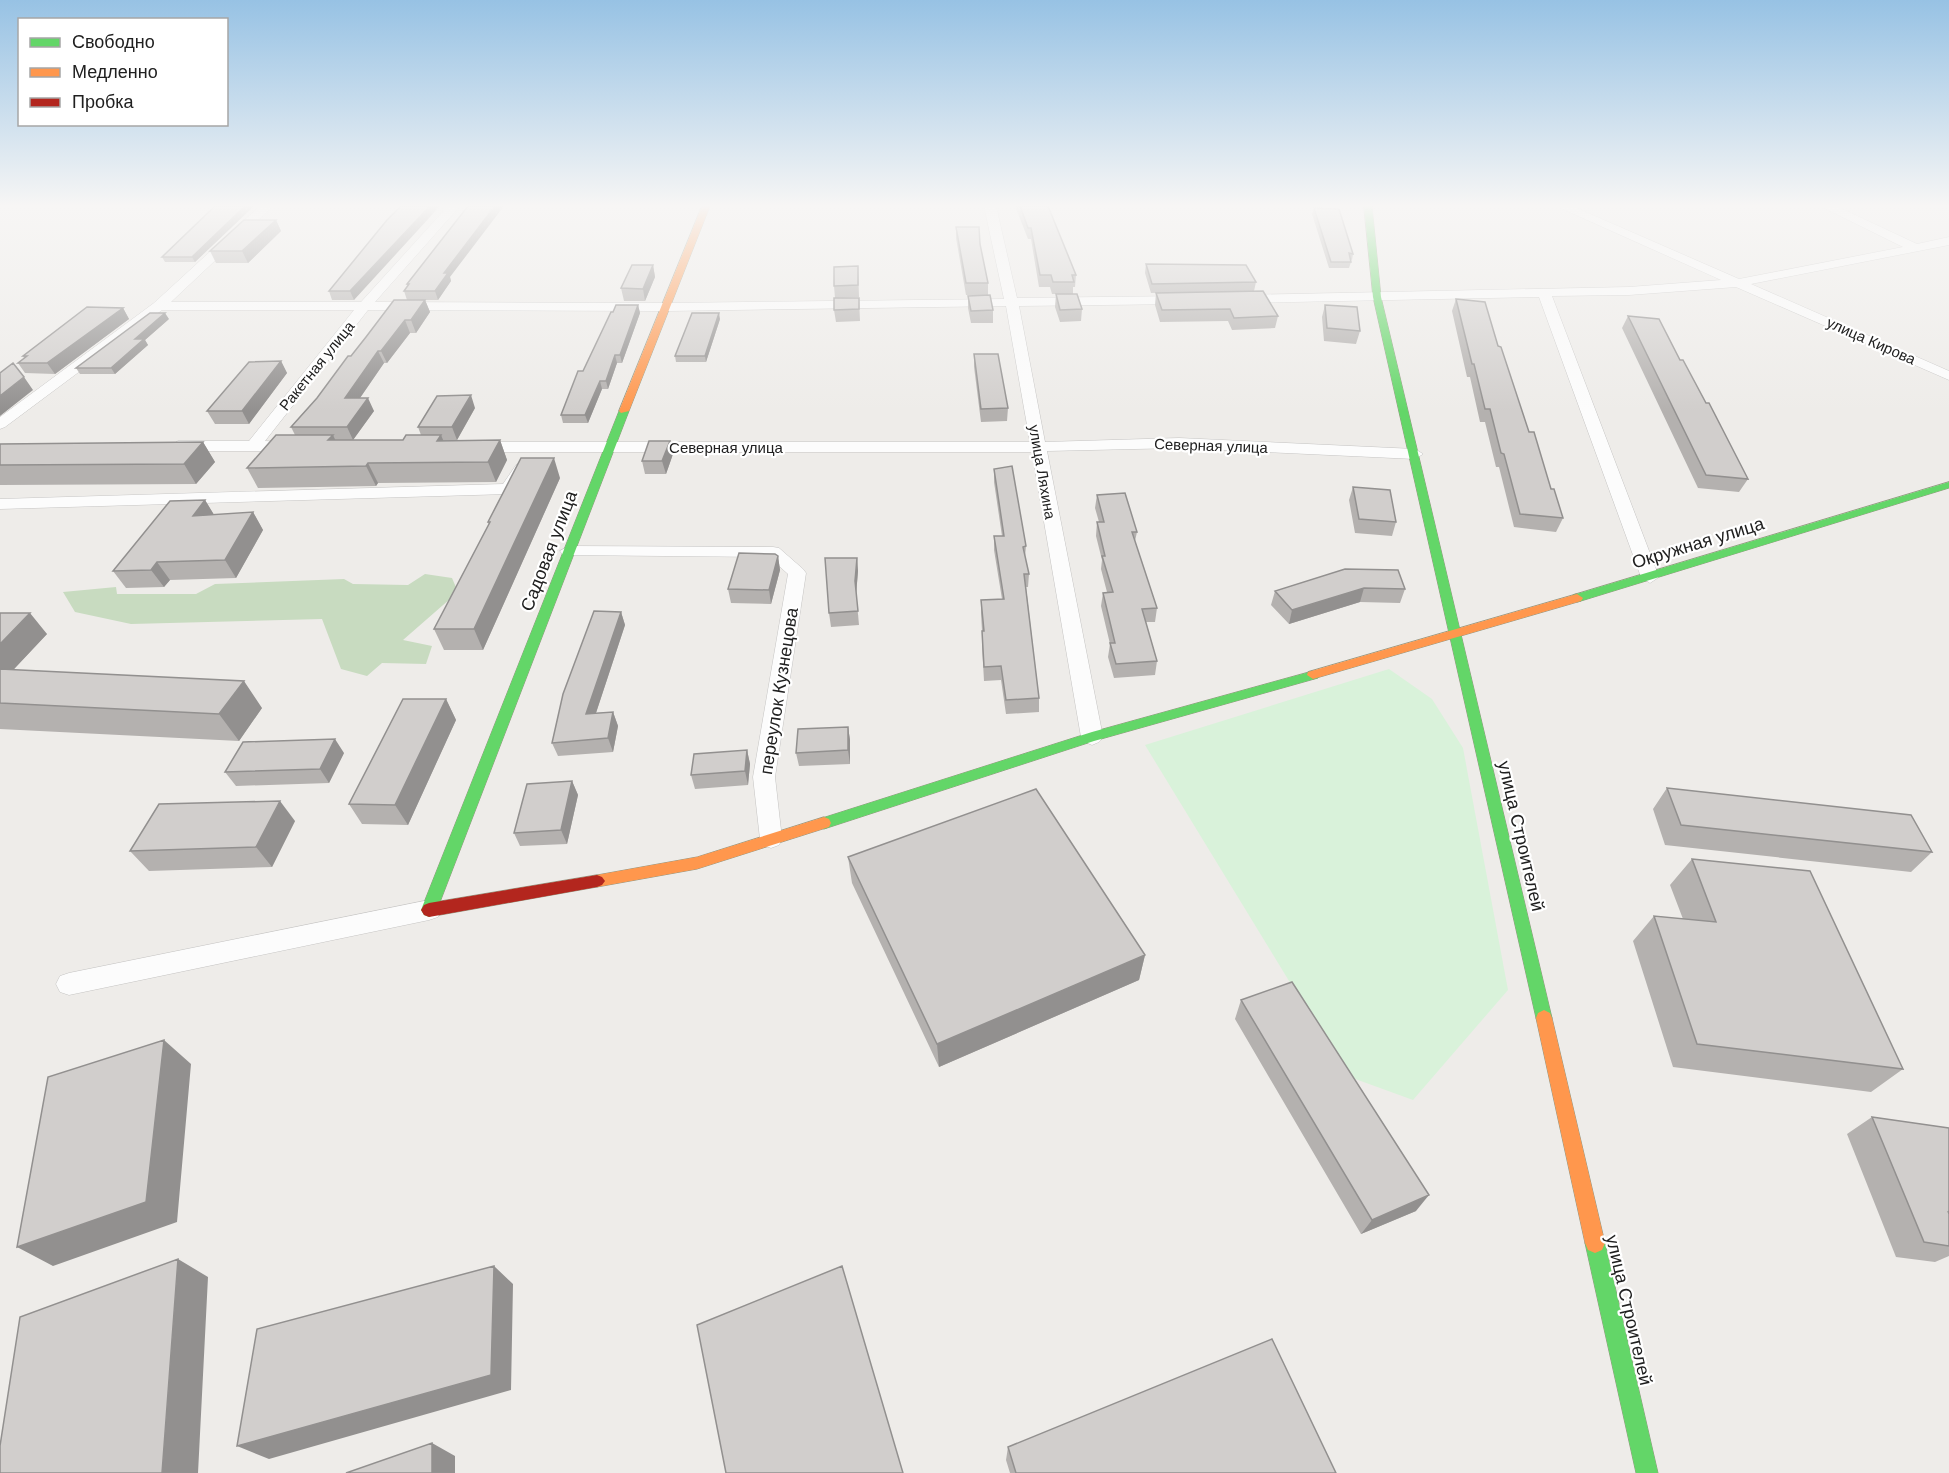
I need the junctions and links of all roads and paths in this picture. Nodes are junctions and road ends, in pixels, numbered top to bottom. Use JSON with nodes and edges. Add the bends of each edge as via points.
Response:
{"nodes":[{"id":1,"x":193,"y":275,"type":"edge"},
{"id":2,"x":393,"y":275,"type":"edge"},
{"id":3,"x":679,"y":275,"type":"edge"},
{"id":4,"x":1006,"y":275,"type":"edge"},
{"id":5,"x":1375,"y":275,"type":"edge"},
{"id":6,"x":1720,"y":275,"type":"edge"},
{"id":7,"x":1779,"y":275,"type":"edge"},
{"id":8,"x":1739,"y":283,"type":"junction"},
{"id":9,"x":1544,"y":293,"type":"junction"},
{"id":10,"x":1377,"y":297,"type":"junction"},
{"id":11,"x":1221,"y":299,"type":"edge"},
{"id":12,"x":1198,"y":300,"type":"edge"},
{"id":13,"x":1012,"y":303,"type":"junction"},
{"id":14,"x":159,"y":306,"type":"junction"},
{"id":15,"x":667,"y":307,"type":"junction"},
{"id":16,"x":363,"y":308,"type":"junction"},
{"id":17,"x":1949,"y":376,"type":"edge"},
{"id":18,"x":0,"y":424,"type":"edge"},
{"id":19,"x":161,"y":446,"type":"edge"},
{"id":20,"x":253,"y":446,"type":"junction"},
{"id":21,"x":312,"y":446,"type":"edge"},
{"id":22,"x":453,"y":447,"type":"edge"},
{"id":23,"x":536,"y":447,"type":"junction"},
{"id":24,"x":1037,"y":447,"type":"junction"},
{"id":25,"x":609,"y":448,"type":"junction"},
{"id":26,"x":1415,"y":454,"type":"junction"},
{"id":27,"x":1949,"y":485,"type":"edge"},
{"id":28,"x":0,"y":504,"type":"edge"},
{"id":29,"x":568,"y":551,"type":"junction"},
{"id":30,"x":1650,"y":577,"type":"junction"},
{"id":31,"x":1457,"y":634,"type":"junction"},
{"id":32,"x":1092,"y":737,"type":"junction"},
{"id":33,"x":771,"y":839,"type":"junction"},
{"id":34,"x":429,"y":910,"type":"junction"},
{"id":35,"x":69,"y":984,"type":"dead end"},
{"id":36,"x":1647,"y":1473,"type":"edge"}],
"edges":[{"from":1,"to":14,"type":"street"},
{"from":2,"to":16,"type":"street","name":"Ракетная улица"},
{"from":3,"to":15,"type":"street","name":"Садовая улица"},
{"from":4,"to":13,"type":"street","name":"улица Ляхина"},
{"from":5,"to":10,"type":"street","name":"улица Строителей"},
{"from":6,"to":8,"type":"street","name":"улица Кирова"},
{"from":7,"to":8,"type":"street"},
{"from":8,"to":9,"type":"street"},
{"from":8,"to":17,"type":"street","name":"улица Кирова"},
{"from":9,"to":10,"type":"street"},
{"from":9,"to":30,"type":"street"},
{"from":10,"to":11,"type":"street"},
{"from":10,"to":26,"type":"street","name":"улица Строителей"},
{"from":12,"to":13,"type":"street"},
{"from":13,"to":15,"type":"street"},
{"from":13,"to":24,"type":"street","name":"улица Ляхина"},
{"from":14,"to":16,"type":"street"},
{"from":14,"to":18,"type":"street"},
{"from":15,"to":16,"type":"street"},
{"from":15,"to":25,"type":"street","name":"Садовая улица"},
{"from":16,"to":20,"type":"street","name":"Ракетная улица"},
{"from":19,"to":20,"type":"street"},
{"from":20,"to":21,"type":"street"},
{"from":22,"to":23,"type":"street","name":"Северная улица"},
{"from":23,"to":25,"type":"street","name":"Северная улица"},
{"from":23,"to":28,"type":"street","via":[[508,489]]},
{"from":24,"to":25,"type":"street","name":"Северная улица"},
{"from":24,"to":26,"type":"street","name":"Северная улица","via":[[1179,443]]},
{"from":24,"to":32,"type":"street","name":"улица Ляхина"},
{"from":25,"to":29,"type":"street","name":"Садовая улица"},
{"from":26,"to":31,"type":"street","name":"улица Строителей"},
{"from":27,"to":30,"type":"street","name":"Окружная улица"},
{"from":29,"to":33,"type":"street","name":"переулок Кузнецова","via":[[773,552],[797,573],[764,777]]},
{"from":29,"to":34,"type":"street","name":"Садовая улица"},
{"from":30,"to":31,"type":"street","name":"Окружная улица"},
{"from":31,"to":32,"type":"street","name":"Окружная улица"},
{"from":31,"to":36,"type":"street","name":"улица Строителей"},
{"from":32,"to":33,"type":"street","name":"Окружная улица"},
{"from":33,"to":34,"type":"street","name":"Окружная улица","via":[[697,863]]},
{"from":34,"to":35,"type":"street"}]}
